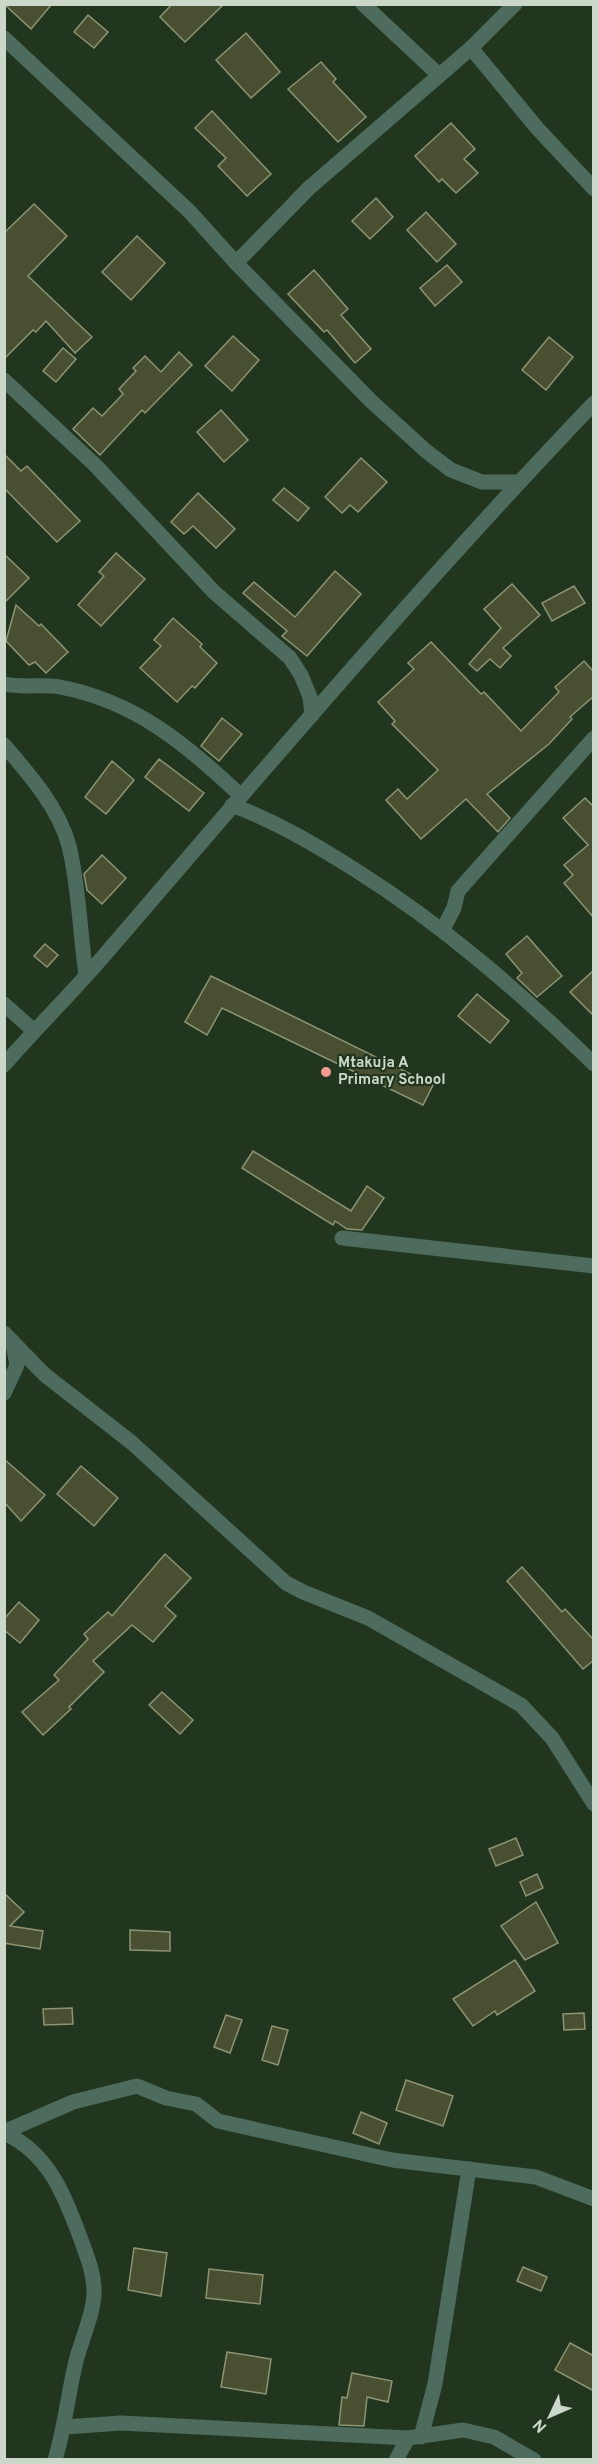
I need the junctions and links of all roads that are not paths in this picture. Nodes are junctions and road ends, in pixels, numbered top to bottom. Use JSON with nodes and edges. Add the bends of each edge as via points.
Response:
{"nodes":[{"id":1,"x":363,"y":4,"type":"edge"},
{"id":2,"x":516,"y":4,"type":"edge"},
{"id":3,"x":7,"y":44,"type":"edge"},
{"id":4,"x":471,"y":48,"type":"junction"},
{"id":5,"x":439,"y":75,"type":"junction"},
{"id":6,"x":594,"y":189,"type":"edge"},
{"id":7,"x":236,"y":263,"type":"junction"},
{"id":8,"x":4,"y":380,"type":"edge"},
{"id":9,"x":594,"y":403,"type":"edge"},
{"id":10,"x":519,"y":482,"type":"junction"},
{"id":11,"x":4,"y":684,"type":"edge"},
{"id":12,"x":312,"y":715,"type":"junction"},
{"id":13,"x":4,"y":745,"type":"edge"},
{"id":14,"x":591,"y":746,"type":"edge"},
{"id":15,"x":236,"y":800,"type":"junction"},
{"id":16,"x":443,"y":929,"type":"junction"},
{"id":17,"x":86,"y":975,"type":"junction"},
{"id":18,"x":4,"y":1004,"type":"edge"},
{"id":19,"x":34,"y":1031,"type":"junction"},
{"id":20,"x":4,"y":1065,"type":"edge"},
{"id":21,"x":594,"y":1065,"type":"edge"},
{"id":22,"x":342,"y":1238,"type":"dead end"},
{"id":23,"x":594,"y":1266,"type":"edge"},
{"id":24,"x":9,"y":1339,"type":"edge"},
{"id":25,"x":4,"y":1393,"type":"edge"},
{"id":26,"x":594,"y":1804,"type":"edge"},
{"id":27,"x":4,"y":2133,"type":"edge"},
{"id":28,"x":470,"y":2169,"type":"junction"},
{"id":29,"x":594,"y":2199,"type":"edge"},
{"id":30,"x":64,"y":2427,"type":"junction"},
{"id":31,"x":415,"y":2438,"type":"junction"},
{"id":32,"x":54,"y":2460,"type":"edge"},
{"id":33,"x":396,"y":2460,"type":"edge"},
{"id":34,"x":534,"y":2460,"type":"edge"}],
"edges":[{"from":1,"to":5,"type":"street"},
{"from":2,"to":4,"type":"street"},
{"from":3,"to":7,"type":"street","via":[[146,168]]},
{"from":4,"to":5,"type":"street"},
{"from":4,"to":6,"type":"street"},
{"from":5,"to":7,"type":"street","via":[[309,188]]},
{"from":7,"to":10,"type":"street","via":[[426,452],[451,470],[482,482]]},
{"from":8,"to":12,"type":"street","via":[[63,433],[222,600],[290,658],[304,682]]},
{"from":9,"to":10,"type":"street"},
{"from":10,"to":12,"type":"street"},
{"from":11,"to":15,"type":"street","via":[[62,687],[141,717],[189,748]]},
{"from":12,"to":15,"type":"street"},
{"from":13,"to":17,"type":"street","via":[[35,783],[69,845]]},
{"from":14,"to":16,"type":"street","via":[[458,891]]},
{"from":15,"to":16,"type":"street","via":[[307,838]]},
{"from":15,"to":17,"type":"street"},
{"from":16,"to":21,"type":"street","via":[[534,1006]]},
{"from":17,"to":19,"type":"street"},
{"from":18,"to":19,"type":"street"},
{"from":19,"to":20,"type":"street"},
{"from":22,"to":23,"type":"street"},
{"from":24,"to":25,"type":"street","via":[[17,1365]]},
{"from":24,"to":26,"type":"street","via":[[75,1401],[140,1449],[286,1582],[368,1618],[521,1705],[552,1738]]},
{"from":27,"to":28,"type":"street","via":[[73,2102],[137,2086],[166,2098],[196,2104],[218,2121],[392,2160]]},
{"from":27,"to":30,"type":"street","via":[[38,2156],[52,2173],[68,2204],[93,2279],[95,2293],[75,2363]]},
{"from":28,"to":29,"type":"street","via":[[536,2177]]},
{"from":28,"to":31,"type":"street","via":[[435,2384]]},
{"from":30,"to":31,"type":"street","via":[[121,2423]]},
{"from":30,"to":32,"type":"street"},
{"from":31,"to":33,"type":"street"},
{"from":31,"to":34,"type":"street","via":[[463,2430],[478,2432]]}]}
